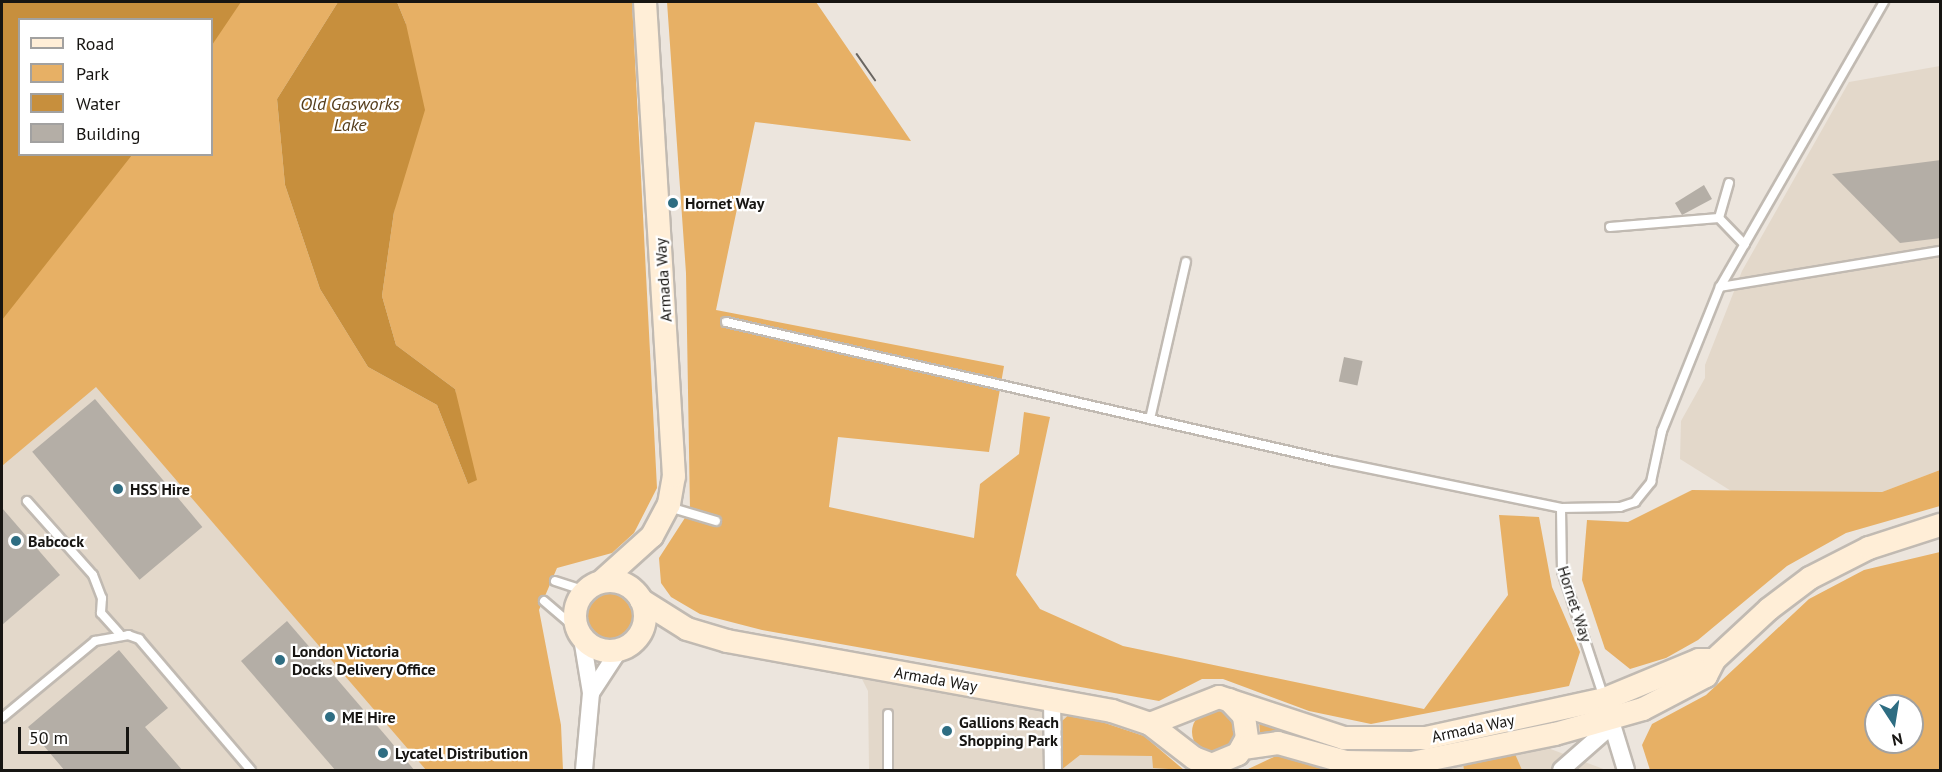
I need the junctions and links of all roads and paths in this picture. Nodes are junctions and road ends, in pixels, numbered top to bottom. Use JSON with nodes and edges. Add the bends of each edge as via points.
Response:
{"nodes":[{"id":1,"x":645,"y":2,"type":"edge"},
{"id":2,"x":1884,"y":2,"type":"edge"},
{"id":3,"x":1729,"y":183,"type":"dead end"},
{"id":4,"x":1719,"y":218,"type":"junction"},
{"id":5,"x":1610,"y":227,"type":"dead end"},
{"id":6,"x":1745,"y":245,"type":"junction"},
{"id":7,"x":1941,"y":251,"type":"edge"},
{"id":8,"x":1186,"y":262,"type":"dead end"},
{"id":9,"x":1720,"y":287,"type":"junction"},
{"id":10,"x":726,"y":322,"type":"dead end"},
{"id":11,"x":1150,"y":419,"type":"junction"},
{"id":12,"x":27,"y":501,"type":"dead end"},
{"id":13,"x":668,"y":507,"type":"junction"},
{"id":14,"x":1561,"y":508,"type":"junction"},
{"id":15,"x":716,"y":521,"type":"dead end"},
{"id":16,"x":1941,"y":525,"type":"edge"},
{"id":17,"x":642,"y":550,"type":"junction"},
{"id":18,"x":555,"y":581,"type":"dead end"},
{"id":19,"x":594,"y":586,"type":"junction"},
{"id":20,"x":639,"y":597,"type":"junction"},
{"id":21,"x":544,"y":601,"type":"dead end"},
{"id":22,"x":687,"y":629,"type":"junction"},
{"id":23,"x":119,"y":633,"type":"junction"},
{"id":24,"x":580,"y":634,"type":"junction"},
{"id":25,"x":638,"y":636,"type":"junction"},
{"id":26,"x":619,"y":650,"type":"junction"},
{"id":27,"x":591,"y":693,"type":"junction"},
{"id":28,"x":1052,"y":699,"type":"junction"},
{"id":29,"x":1228,"y":700,"type":"junction"},
{"id":30,"x":1190,"y":707,"type":"junction"},
{"id":31,"x":888,"y":714,"type":"dead end"},
{"id":32,"x":1608,"y":715,"type":"junction"},
{"id":33,"x":2,"y":718,"type":"edge"},
{"id":34,"x":1150,"y":724,"type":"junction"},
{"id":35,"x":1237,"y":758,"type":"edge"},
{"id":36,"x":1193,"y":759,"type":"edge"},
{"id":37,"x":251,"y":771,"type":"edge"},
{"id":38,"x":584,"y":771,"type":"edge"},
{"id":39,"x":888,"y":771,"type":"edge"},
{"id":40,"x":1053,"y":771,"type":"edge"},
{"id":41,"x":1561,"y":771,"type":"edge"},
{"id":42,"x":1626,"y":771,"type":"edge"}],
"edges":[{"from":1,"to":13,"type":"street","name":"Armada Way","via":[[674,463]]},
{"from":2,"to":6,"type":"lane"},
{"from":3,"to":4,"type":"lane"},
{"from":4,"to":5,"type":"lane"},
{"from":4,"to":6,"type":"lane"},
{"from":6,"to":9,"type":"lane"},
{"from":7,"to":9,"type":"lane"},
{"from":8,"to":11,"type":"lane"},
{"from":9,"to":14,"type":"lane","via":[[1662,431],[1645,491],[1620,507]]},
{"from":10,"to":11,"type":"lane"},
{"from":11,"to":14,"type":"lane"},
{"from":12,"to":23,"type":"lane","via":[[93,575],[102,598],[101,613]]},
{"from":13,"to":15,"type":"lane"},
{"from":13,"to":17,"type":"street","name":"Armada Way"},
{"from":14,"to":32,"type":"lane","name":"Hornet Way","via":[[1562,572]]},
{"from":16,"to":32,"type":"street","name":"Armada Way","via":[[1869,548],[1810,578],[1714,660],[1706,676],[1668,698]]},
{"from":17,"to":19,"type":"street","name":"Armada Way"},
{"from":17,"to":20,"type":"street","name":"Armada Way"},
{"from":18,"to":19,"type":"lane"},
{"from":19,"to":20,"type":"street","name":"Armada Way","via":[[621,582]]},
{"from":19,"to":24,"type":"street","via":[[576,605]]},
{"from":20,"to":22,"type":"street","name":"Armada Way"},
{"from":20,"to":25,"type":"street","name":"Armada Way","via":[[645,618]]},
{"from":21,"to":24,"type":"lane"},
{"from":22,"to":25,"type":"street","name":"Armada Way"},
{"from":22,"to":28,"type":"street","name":"Armada Way","via":[[727,642]]},
{"from":23,"to":33,"type":"lane","via":[[95,641]]},
{"from":23,"to":37,"type":"lane","via":[[139,639]]},
{"from":24,"to":26,"type":"street","via":[[599,648]]},
{"from":24,"to":27,"type":"street"},
{"from":25,"to":26,"type":"street","name":"Armada Way"},
{"from":26,"to":27,"type":"street"},
{"from":27,"to":38,"type":"street"},
{"from":28,"to":34,"type":"street","name":"Armada Way"},
{"from":28,"to":40,"type":"street"},
{"from":29,"to":30,"type":"street","name":"Armada Way","via":[[1208,698]]},
{"from":29,"to":32,"type":"street","name":"Armada Way","via":[[1322,733],[1390,741]]},
{"from":29,"to":35,"type":"street","via":[[1244,716]]},
{"from":30,"to":34,"type":"street","name":"Armada Way"},
{"from":30,"to":36,"type":"street","via":[[1182,719]]},
{"from":31,"to":39,"type":"lane"},
{"from":32,"to":35,"type":"street","name":"Armada Way","via":[[1389,765],[1346,762],[1278,743]]},
{"from":32,"to":41,"type":"street"},
{"from":32,"to":42,"type":"street","name":"Hornet Way"},
{"from":34,"to":36,"type":"street","name":"Armada Way"},
{"from":35,"to":36,"type":"street","name":"Armada Way","via":[[1212,765]]}]}
